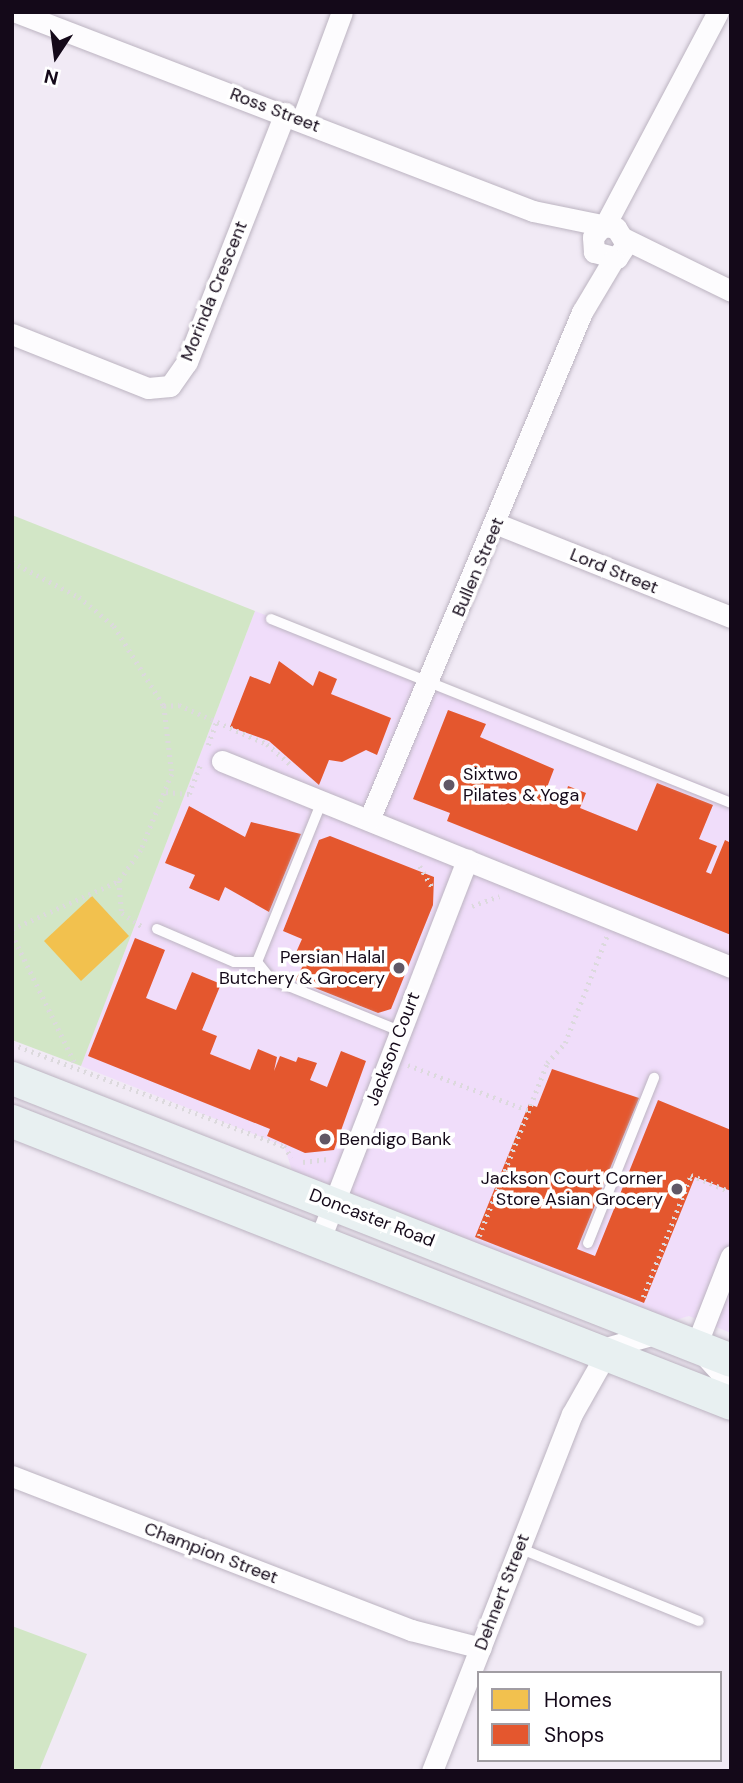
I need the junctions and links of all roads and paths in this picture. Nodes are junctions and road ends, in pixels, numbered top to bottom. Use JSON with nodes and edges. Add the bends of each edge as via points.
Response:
{"nodes":[{"id":1,"x":16,"y":12,"type":"edge"},
{"id":2,"x":342,"y":12,"type":"edge"},
{"id":3,"x":718,"y":12,"type":"edge"},
{"id":4,"x":293,"y":116,"type":"junction"},
{"id":5,"x":609,"y":244,"type":"junction"},
{"id":6,"x":731,"y":291,"type":"edge"},
{"id":7,"x":12,"y":334,"type":"edge"},
{"id":8,"x":496,"y":524,"type":"junction"},
{"id":9,"x":12,"y":562,"type":"edge"},
{"id":10,"x":731,"y":617,"type":"edge"},
{"id":11,"x":271,"y":620,"type":"dead end"},
{"id":12,"x":429,"y":685,"type":"junction"},
{"id":13,"x":216,"y":723,"type":"dead end"},
{"id":14,"x":222,"y":761,"type":"dead end"},
{"id":15,"x":166,"y":792,"type":"junction"},
{"id":16,"x":322,"y":801,"type":"junction"},
{"id":17,"x":731,"y":803,"type":"edge"},
{"id":18,"x":369,"y":820,"type":"junction"},
{"id":19,"x":467,"y":860,"type":"junction"},
{"id":20,"x":507,"y":876,"type":"junction"},
{"id":21,"x":119,"y":881,"type":"junction"},
{"id":22,"x":448,"y":908,"type":"junction"},
{"id":23,"x":614,"y":919,"type":"junction"},
{"id":24,"x":12,"y":929,"type":"edge"},
{"id":25,"x":157,"y":929,"type":"joint"},
{"id":26,"x":12,"y":934,"type":"edge"},
{"id":27,"x":257,"y":962,"type":"junction"},
{"id":28,"x":731,"y":967,"type":"edge"},
{"id":29,"x":400,"y":1031,"type":"junction"},
{"id":30,"x":12,"y":1044,"type":"edge"},
{"id":31,"x":390,"y":1058,"type":"junction"},
{"id":32,"x":77,"y":1066,"type":"junction"},
{"id":33,"x":12,"y":1078,"type":"edge"},
{"id":34,"x":654,"y":1078,"type":"dead end"},
{"id":35,"x":528,"y":1110,"type":"junction"},
{"id":36,"x":12,"y":1121,"type":"edge"},
{"id":37,"x":332,"y":1149,"type":"dead end"},
{"id":38,"x":731,"y":1192,"type":"edge"},
{"id":39,"x":333,"y":1203,"type":"junction"},
{"id":40,"x":479,"y":1236,"type":"dead end"},
{"id":41,"x":320,"y":1239,"type":"junction"},
{"id":42,"x":587,"y":1243,"type":"dead end"},
{"id":43,"x":731,"y":1256,"type":"edge"},
{"id":44,"x":642,"y":1300,"type":"dead end"},
{"id":45,"x":662,"y":1332,"type":"junction"},
{"id":46,"x":696,"y":1346,"type":"junction"},
{"id":47,"x":601,"y":1352,"type":"junction"},
{"id":48,"x":731,"y":1360,"type":"edge"},
{"id":49,"x":731,"y":1384,"type":"edge"},
{"id":50,"x":731,"y":1403,"type":"edge"},
{"id":51,"x":12,"y":1476,"type":"edge"},
{"id":52,"x":519,"y":1548,"type":"junction"},
{"id":53,"x":699,"y":1621,"type":"dead end"},
{"id":54,"x":478,"y":1656,"type":"junction"},
{"id":55,"x":432,"y":1771,"type":"edge"}],
"edges":[{"from":1,"to":4,"type":"street","name":"Ross Street"},
{"from":2,"to":4,"type":"street","name":"Morinda Crescent"},
{"from":3,"to":5,"type":"street","name":"Bullen Street","via":[[641,166]]},
{"from":4,"to":5,"type":"street","name":"Ross Street"},
{"from":4,"to":7,"type":"street","name":"Morinda Crescent","via":[[187,362],[170,386],[148,388]]},
{"from":5,"to":6,"type":"street","name":"Ross Street"},
{"from":5,"to":8,"type":"street","name":"Bullen Street"},
{"from":8,"to":10,"type":"street","name":"Lord Street"},
{"from":8,"to":12,"type":"street","name":"Bullen Street"},
{"from":9,"to":15,"type":"path","via":[[79,597],[131,646],[153,680],[172,736]]},
{"from":11,"to":12,"type":"lane"},
{"from":12,"to":17,"type":"lane"},
{"from":12,"to":18,"type":"street","name":"Bullen Street"},
{"from":13,"to":15,"type":"path","via":[[189,794]]},
{"from":14,"to":16,"type":"street"},
{"from":15,"to":21,"type":"path","via":[[131,870]]},
{"from":16,"to":18,"type":"street"},
{"from":16,"to":27,"type":"lane"},
{"from":18,"to":19,"type":"street"},
{"from":19,"to":20,"type":"street"},
{"from":19,"to":22,"type":"street","name":"Jackson Court"},
{"from":20,"to":22,"type":"path","via":[[500,895],[480,899],[463,915]]},
{"from":20,"to":23,"type":"street"},
{"from":21,"to":24,"type":"path"},
{"from":21,"to":25,"type":"path","via":[[122,913],[138,927]]},
{"from":22,"to":29,"type":"street","name":"Jackson Court"},
{"from":23,"to":28,"type":"street"},
{"from":23,"to":35,"type":"path","via":[[565,1042],[547,1063]]},
{"from":25,"to":27,"type":"lane","via":[[234,962]]},
{"from":26,"to":32,"type":"path"},
{"from":27,"to":29,"type":"lane","via":[[271,979]]},
{"from":29,"to":31,"type":"street","name":"Jackson Court"},
{"from":30,"to":32,"type":"path"},
{"from":31,"to":35,"type":"path"},
{"from":31,"to":39,"type":"street","name":"Jackson Court"},
{"from":32,"to":37,"type":"path","via":[[284,1146],[295,1161],[327,1161]]},
{"from":33,"to":39,"type":"main road","name":"Doncaster Road"},
{"from":34,"to":42,"type":"lane"},
{"from":35,"to":40,"type":"path"},
{"from":36,"to":41,"type":"main road"},
{"from":38,"to":44,"type":"path","via":[[691,1175]]},
{"from":39,"to":41,"type":"street","name":"Jackson Court"},
{"from":39,"to":45,"type":"main road","name":"Doncaster Road"},
{"from":41,"to":47,"type":"main road"},
{"from":43,"to":46,"type":"street"},
{"from":45,"to":46,"type":"main road","name":"Doncaster Road"},
{"from":45,"to":47,"type":"street"},
{"from":46,"to":48,"type":"main road","name":"Doncaster Road"},
{"from":46,"to":49,"type":"street"},
{"from":47,"to":50,"type":"main road"},
{"from":47,"to":52,"type":"street","name":"Dehnert Street","via":[[585,1362],[572,1414]]},
{"from":51,"to":54,"type":"street","name":"Champion Street"},
{"from":52,"to":53,"type":"lane"},
{"from":52,"to":54,"type":"street","name":"Dehnert Street"},
{"from":54,"to":55,"type":"street","name":"Dehnert Street"}]}
